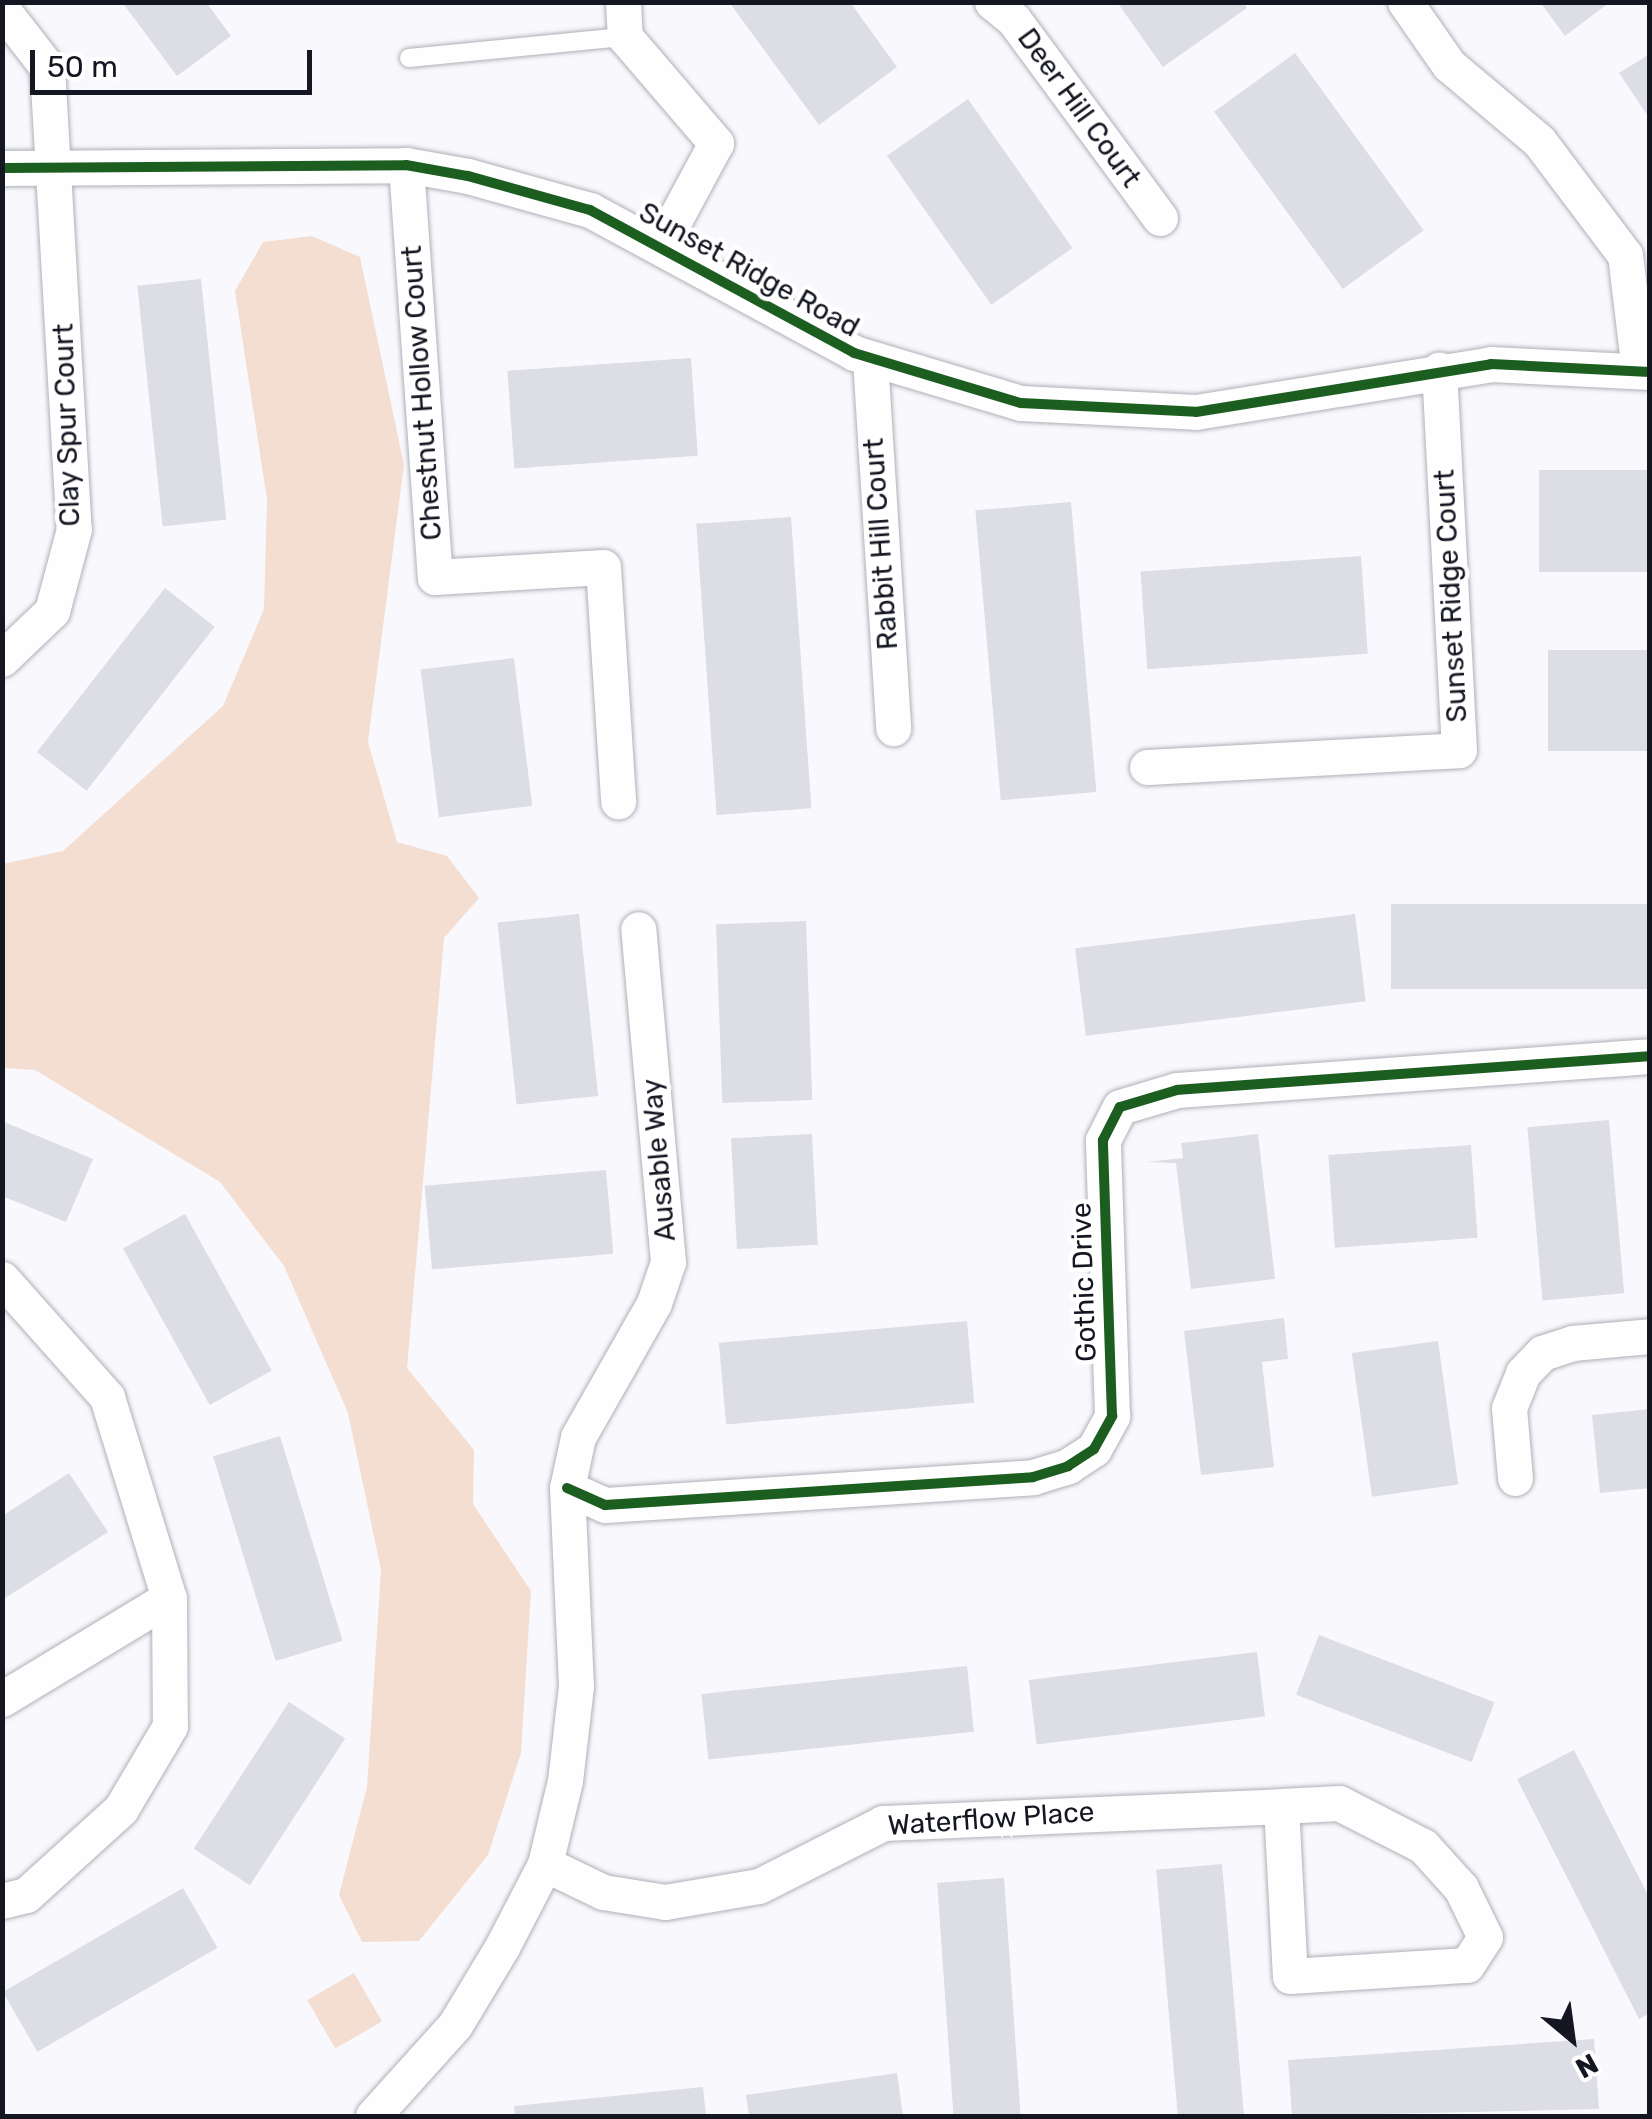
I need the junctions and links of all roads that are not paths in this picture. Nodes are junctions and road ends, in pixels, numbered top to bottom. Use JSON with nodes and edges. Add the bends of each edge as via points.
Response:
{"nodes":[{"id":1,"x":992,"y":2,"type":"edge"},
{"id":2,"x":1405,"y":2,"type":"edge"},
{"id":3,"x":2,"y":9,"type":"edge"},
{"id":4,"x":624,"y":20,"type":"edge"},
{"id":5,"x":409,"y":58,"type":"dead end"},
{"id":6,"x":406,"y":165,"type":"junction"},
{"id":7,"x":57,"y":167,"type":"junction"},
{"id":8,"x":2,"y":168,"type":"edge"},
{"id":9,"x":1160,"y":218,"type":"dead end"},
{"id":10,"x":661,"y":245,"type":"junction"},
{"id":11,"x":870,"y":359,"type":"junction"},
{"id":12,"x":1439,"y":370,"type":"junction"},
{"id":13,"x":1644,"y":371,"type":"edge"},
{"id":14,"x":2,"y":659,"type":"edge"},
{"id":15,"x":893,"y":728,"type":"dead end"},
{"id":16,"x":1147,"y":767,"type":"dead end"},
{"id":17,"x":618,"y":802,"type":"dead end"},
{"id":18,"x":638,"y":929,"type":"dead end"},
{"id":19,"x":1650,"y":1056,"type":"edge"},
{"id":20,"x":2,"y":1279,"type":"edge"},
{"id":21,"x":1650,"y":1336,"type":"edge"},
{"id":22,"x":1515,"y":1478,"type":"dead end"},
{"id":23,"x":567,"y":1488,"type":"junction"},
{"id":24,"x":170,"y":1598,"type":"junction"},
{"id":25,"x":2,"y":1699,"type":"edge"},
{"id":26,"x":1280,"y":1806,"type":"junction"},
{"id":27,"x":545,"y":1864,"type":"junction"},
{"id":28,"x":2,"y":1901,"type":"edge"},
{"id":29,"x":374,"y":2116,"type":"edge"}],
"edges":[{"from":1,"to":9,"type":"street","name":"Deer Hill Court","via":[[1014,20]]},
{"from":2,"to":13,"type":"street","via":[[1449,64],[1538,141],[1625,255]]},
{"from":3,"to":7,"type":"street","name":"Clay Spur Court","via":[[46,67]]},
{"from":4,"to":5,"type":"lane"},
{"from":4,"to":10,"type":"street","via":[[716,143]]},
{"from":6,"to":7,"type":"street","name":"Sunset Ridge Road"},
{"from":6,"to":10,"type":"street","name":"Sunset Ridge Road","via":[[514,186]]},
{"from":6,"to":17,"type":"street","name":"Chestnut Hollow Court","via":[[436,577],[603,567]]},
{"from":7,"to":8,"type":"street","name":"Sunset Ridge Road"},
{"from":7,"to":14,"type":"street","name":"Clay Spur Court","via":[[74,529],[52,611]]},
{"from":10,"to":11,"type":"street","name":"Sunset Ridge Road"},
{"from":11,"to":12,"type":"street","name":"Sunset Ridge Road","via":[[1021,403],[1108,413],[1263,404]]},
{"from":11,"to":15,"type":"street","name":"Rabbit Hill Court"},
{"from":12,"to":13,"type":"street","name":"Sunset Ridge Road","via":[[1550,362]]},
{"from":12,"to":16,"type":"street","name":"Sunset Ridge Court","via":[[1459,750]]},
{"from":18,"to":23,"type":"street","name":"Ausable Way","via":[[668,1262],[654,1302],[578,1436]]},
{"from":19,"to":23,"type":"street","name":"Gothic Drive","via":[[1177,1090],[1120,1107],[1103,1140],[1112,1416],[1094,1449],[1068,1466],[1033,1478],[605,1506]]},
{"from":20,"to":24,"type":"street","via":[[107,1397]]},
{"from":21,"to":22,"type":"street","via":[[1572,1343],[1542,1353],[1523,1373],[1509,1408]]},
{"from":23,"to":27,"type":"street","name":"Ausable Way","via":[[574,1738]]},
{"from":24,"to":25,"type":"street"},
{"from":24,"to":28,"type":"street","via":[[170,1726],[121,1808],[26,1895]]},
{"from":26,"to":26,"type":"street","name":"Waterflow Place","via":[[1290,1976],[1467,1965],[1485,1936],[1461,1888],[1422,1846],[1339,1803]]},
{"from":26,"to":27,"type":"street","name":"Waterflow Place","via":[[882,1824],[758,1886],[665,1902],[602,1892]]},
{"from":27,"to":29,"type":"street","name":"Ausable Way","via":[[455,2025]]}]}
